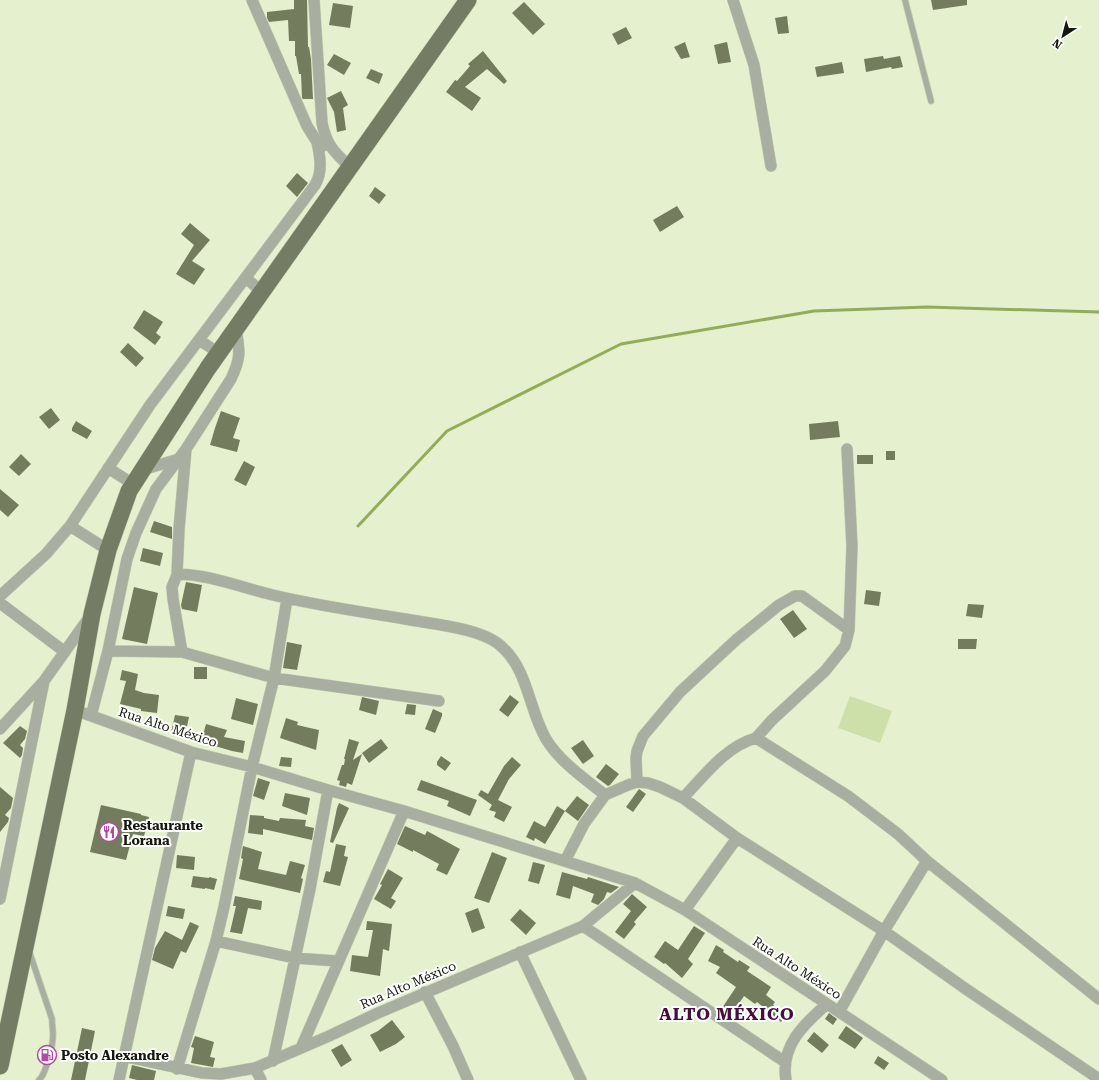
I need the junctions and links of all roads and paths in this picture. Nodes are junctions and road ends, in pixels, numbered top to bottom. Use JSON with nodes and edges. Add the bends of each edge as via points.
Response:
{"nodes":[{"id":1,"x":252,"y":0,"type":"edge"},
{"id":2,"x":314,"y":0,"type":"edge"},
{"id":3,"x":468,"y":0,"type":"edge"},
{"id":4,"x":733,"y":0,"type":"edge"},
{"id":5,"x":905,"y":0,"type":"edge"},
{"id":6,"x":932,"y":101,"type":"dead end"},
{"id":7,"x":317,"y":142,"type":"junction"},
{"id":8,"x":332,"y":150,"type":"junction"},
{"id":9,"x":772,"y":166,"type":"dead end"},
{"id":10,"x":350,"y":167,"type":"junction"},
{"id":11,"x":246,"y":278,"type":"junction"},
{"id":12,"x":262,"y":292,"type":"junction"},
{"id":13,"x":236,"y":329,"type":"junction"},
{"id":14,"x":200,"y":340,"type":"junction"},
{"id":15,"x":218,"y":354,"type":"junction"},
{"id":16,"x":186,"y":449,"type":"junction"},
{"id":17,"x":847,"y":449,"type":"dead end"},
{"id":18,"x":179,"y":459,"type":"junction"},
{"id":19,"x":108,"y":468,"type":"junction"},
{"id":20,"x":138,"y":477,"type":"junction"},
{"id":21,"x":70,"y":526,"type":"junction"},
{"id":22,"x":108,"y":550,"type":"junction"},
{"id":23,"x":177,"y":575,"type":"junction"},
{"id":24,"x":0,"y":596,"type":"edge"},
{"id":25,"x":287,"y":599,"type":"junction"},
{"id":26,"x":0,"y":603,"type":"edge"},
{"id":27,"x":92,"y":614,"type":"junction"},
{"id":28,"x":849,"y":630,"type":"junction"},
{"id":29,"x":108,"y":651,"type":"junction"},
{"id":30,"x":65,"y":652,"type":"junction"},
{"id":31,"x":182,"y":652,"type":"junction"},
{"id":32,"x":274,"y":678,"type":"junction"},
{"id":33,"x":44,"y":681,"type":"junction"},
{"id":34,"x":439,"y":701,"type":"dead end"},
{"id":35,"x":75,"y":710,"type":"junction"},
{"id":36,"x":91,"y":716,"type":"junction"},
{"id":37,"x":0,"y":729,"type":"edge"},
{"id":38,"x":756,"y":738,"type":"junction"},
{"id":39,"x":191,"y":752,"type":"junction"},
{"id":40,"x":252,"y":766,"type":"junction"},
{"id":41,"x":638,"y":782,"type":"junction"},
{"id":42,"x":328,"y":790,"type":"junction"},
{"id":43,"x":605,"y":796,"type":"junction"},
{"id":44,"x":683,"y":798,"type":"junction"},
{"id":45,"x":404,"y":810,"type":"junction"},
{"id":46,"x":737,"y":838,"type":"junction"},
{"id":47,"x":565,"y":861,"type":"junction"},
{"id":48,"x":927,"y":861,"type":"junction"},
{"id":49,"x":4,"y":868,"type":"edge"},
{"id":50,"x":635,"y":883,"type":"junction"},
{"id":51,"x":0,"y":900,"type":"edge"},
{"id":52,"x":685,"y":910,"type":"junction"},
{"id":53,"x":583,"y":926,"type":"junction"},
{"id":54,"x":884,"y":931,"type":"junction"},
{"id":55,"x":216,"y":941,"type":"junction"},
{"id":56,"x":27,"y":944,"type":"junction"},
{"id":57,"x":520,"y":952,"type":"junction"},
{"id":58,"x":295,"y":958,"type":"junction"},
{"id":59,"x":337,"y":962,"type":"junction"},
{"id":60,"x":425,"y":992,"type":"junction"},
{"id":61,"x":1099,"y":999,"type":"edge"},
{"id":62,"x":827,"y":1004,"type":"junction"},
{"id":63,"x":839,"y":1012,"type":"junction"},
{"id":64,"x":301,"y":1048,"type":"junction"},
{"id":65,"x":123,"y":1056,"type":"junction"},
{"id":66,"x":273,"y":1061,"type":"junction"},
{"id":67,"x":785,"y":1062,"type":"junction"},
{"id":68,"x":0,"y":1066,"type":"edge"},
{"id":69,"x":255,"y":1068,"type":"junction"},
{"id":70,"x":177,"y":1069,"type":"junction"},
{"id":71,"x":1099,"y":1078,"type":"edge"},
{"id":72,"x":39,"y":1080,"type":"edge"},
{"id":73,"x":119,"y":1080,"type":"edge"},
{"id":74,"x":261,"y":1080,"type":"edge"},
{"id":75,"x":468,"y":1080,"type":"edge"},
{"id":76,"x":581,"y":1080,"type":"edge"},
{"id":77,"x":786,"y":1080,"type":"edge"},
{"id":78,"x":942,"y":1080,"type":"edge"}],
"edges":[{"from":1,"to":7,"type":"street","via":[[307,126]]},
{"from":2,"to":8,"type":"street","via":[[320,113],[324,133]]},
{"from":3,"to":10,"type":"main road"},
{"from":4,"to":9,"type":"street","via":[[754,65]]},
{"from":5,"to":6,"type":"lane"},
{"from":7,"to":8,"type":"street"},
{"from":7,"to":11,"type":"street","via":[[320,159],[318,180]]},
{"from":8,"to":10,"type":"street"},
{"from":10,"to":12,"type":"main road"},
{"from":11,"to":12,"type":"street"},
{"from":11,"to":14,"type":"street"},
{"from":12,"to":13,"type":"main road"},
{"from":13,"to":15,"type":"main road"},
{"from":13,"to":16,"type":"street","via":[[240,347],[237,368]]},
{"from":14,"to":15,"type":"street"},
{"from":14,"to":19,"type":"street","via":[[150,405]]},
{"from":15,"to":20,"type":"main road"},
{"from":16,"to":18,"type":"street"},
{"from":16,"to":23,"type":"street"},
{"from":17,"to":28,"type":"street","via":[[852,546]]},
{"from":18,"to":20,"type":"street"},
{"from":18,"to":29,"type":"street","via":[[156,489],[136,533],[127,559]]},
{"from":19,"to":20,"type":"street"},
{"from":19,"to":21,"type":"street"},
{"from":20,"to":22,"type":"main road"},
{"from":21,"to":22,"type":"street"},
{"from":21,"to":24,"type":"street","via":[[46,554]]},
{"from":22,"to":27,"type":"main road"},
{"from":23,"to":25,"type":"street","via":[[198,576]]},
{"from":23,"to":31,"type":"street","via":[[172,587]]},
{"from":25,"to":32,"type":"street"},
{"from":25,"to":43,"type":"street","via":[[451,627],[494,640],[503,647],[517,668],[545,738],[562,759]]},
{"from":26,"to":30,"type":"street"},
{"from":27,"to":30,"type":"street"},
{"from":27,"to":35,"type":"main road"},
{"from":28,"to":38,"type":"street","via":[[845,646],[825,672]]},
{"from":28,"to":41,"type":"street","via":[[802,596],[794,596],[779,604],[680,692],[643,736],[636,758]]},
{"from":29,"to":31,"type":"street"},
{"from":29,"to":36,"type":"street"},
{"from":30,"to":33,"type":"street"},
{"from":31,"to":32,"type":"street"},
{"from":32,"to":34,"type":"street"},
{"from":32,"to":40,"type":"street"},
{"from":33,"to":37,"type":"street"},
{"from":33,"to":49,"type":"street"},
{"from":35,"to":36,"type":"street","name":"Rua Alto México"},
{"from":35,"to":56,"type":"main road"},
{"from":36,"to":39,"type":"street","name":"Rua Alto México"},
{"from":38,"to":44,"type":"street","via":[[745,742],[722,758]]},
{"from":38,"to":48,"type":"street","via":[[848,796],[898,834]]},
{"from":39,"to":40,"type":"street","name":"Rua Alto México"},
{"from":39,"to":65,"type":"street"},
{"from":40,"to":42,"type":"street","name":"Rua Alto México"},
{"from":40,"to":55,"type":"street"},
{"from":41,"to":43,"type":"street"},
{"from":41,"to":44,"type":"street","via":[[654,784]]},
{"from":42,"to":45,"type":"street","name":"Rua Alto México"},
{"from":42,"to":58,"type":"street"},
{"from":43,"to":47,"type":"street","via":[[584,824]]},
{"from":44,"to":46,"type":"street"},
{"from":45,"to":47,"type":"street","name":"Rua Alto México"},
{"from":45,"to":59,"type":"street"},
{"from":46,"to":52,"type":"street"},
{"from":46,"to":54,"type":"street"},
{"from":47,"to":50,"type":"street","name":"Rua Alto México"},
{"from":48,"to":54,"type":"street"},
{"from":48,"to":61,"type":"street"},
{"from":49,"to":51,"type":"street"},
{"from":50,"to":52,"type":"street","name":"Rua Alto México"},
{"from":50,"to":53,"type":"street","name":"Rua Alto México"},
{"from":52,"to":62,"type":"street","name":"Rua Alto México"},
{"from":53,"to":57,"type":"street","name":"Rua Alto México"},
{"from":53,"to":67,"type":"street"},
{"from":54,"to":63,"type":"street"},
{"from":54,"to":71,"type":"street"},
{"from":55,"to":58,"type":"street"},
{"from":55,"to":70,"type":"street"},
{"from":56,"to":68,"type":"main road"},
{"from":56,"to":72,"type":"lane","via":[[53,1028],[45,1071]]},
{"from":57,"to":60,"type":"street","name":"Rua Alto México"},
{"from":57,"to":76,"type":"street"},
{"from":58,"to":59,"type":"street"},
{"from":58,"to":66,"type":"street"},
{"from":59,"to":64,"type":"street"},
{"from":60,"to":64,"type":"street","name":"Rua Alto México"},
{"from":60,"to":75,"type":"street","via":[[454,1046]]},
{"from":62,"to":63,"type":"street","name":"Rua Alto México"},
{"from":62,"to":67,"type":"street","via":[[800,1029],[790,1044]]},
{"from":63,"to":78,"type":"street","name":"Rua Alto México"},
{"from":64,"to":66,"type":"street","name":"Rua Alto México"},
{"from":65,"to":70,"type":"street","name":"Rua Alto México"},
{"from":65,"to":73,"type":"street"},
{"from":66,"to":69,"type":"street","name":"Rua Alto México"},
{"from":67,"to":77,"type":"street"},
{"from":69,"to":70,"type":"street","name":"Rua Alto México","via":[[221,1074]]},
{"from":69,"to":74,"type":"street"}]}
